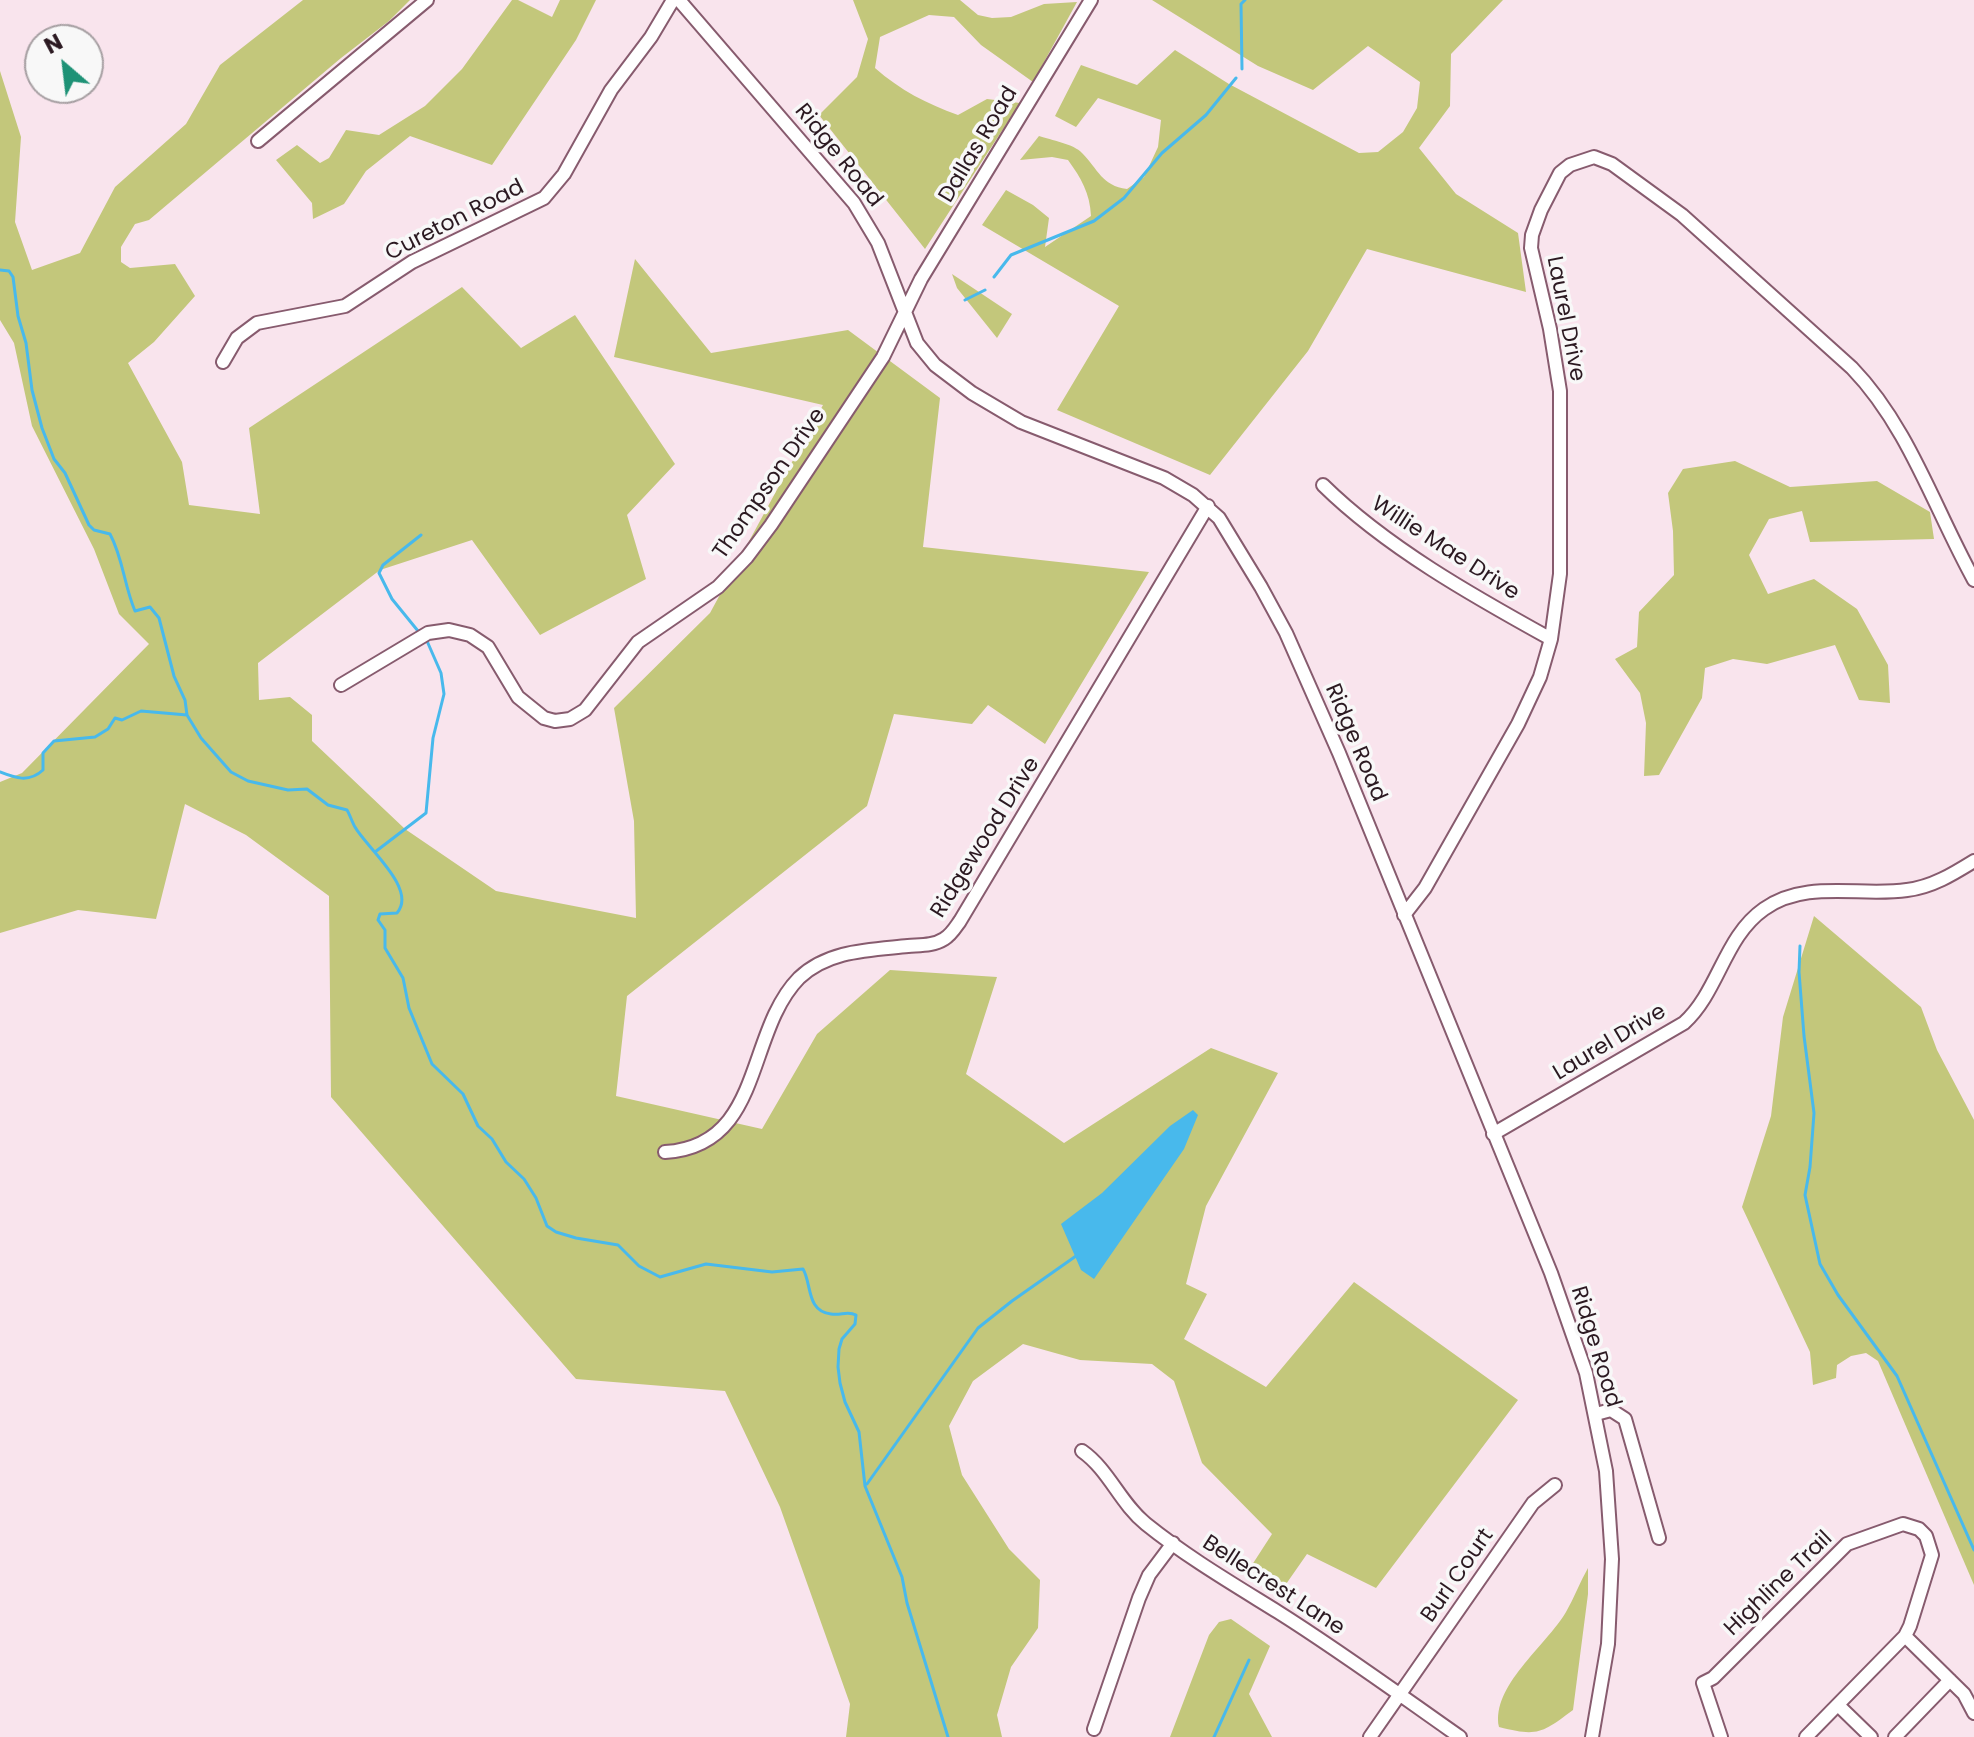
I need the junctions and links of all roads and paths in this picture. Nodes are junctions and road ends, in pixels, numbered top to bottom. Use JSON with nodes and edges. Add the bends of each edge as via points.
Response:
{"nodes":[{"id":1,"x":427,"y":0,"type":"edge"},
{"id":2,"x":673,"y":0,"type":"edge"},
{"id":3,"x":679,"y":0,"type":"edge"},
{"id":4,"x":1091,"y":0,"type":"edge"},
{"id":5,"x":258,"y":141,"type":"dead end"},
{"id":6,"x":905,"y":313,"type":"junction"},
{"id":7,"x":223,"y":362,"type":"dead end"},
{"id":8,"x":1323,"y":485,"type":"dead end"},
{"id":9,"x":1208,"y":506,"type":"junction"},
{"id":10,"x":1974,"y":580,"type":"edge"},
{"id":11,"x":1551,"y":639,"type":"junction"},
{"id":12,"x":341,"y":685,"type":"dead end"},
{"id":13,"x":1974,"y":861,"type":"edge"},
{"id":14,"x":1404,"y":915,"type":"junction"},
{"id":15,"x":1493,"y":1134,"type":"junction"},
{"id":16,"x":665,"y":1152,"type":"dead end"},
{"id":17,"x":1596,"y":1414,"type":"junction"},
{"id":18,"x":1082,"y":1451,"type":"dead end"},
{"id":19,"x":1555,"y":1485,"type":"dead end"},
{"id":20,"x":1659,"y":1538,"type":"dead end"},
{"id":21,"x":1173,"y":1543,"type":"junction"},
{"id":22,"x":1905,"y":1636,"type":"junction"},
{"id":23,"x":1950,"y":1680,"type":"junction"},
{"id":24,"x":1399,"y":1695,"type":"junction"},
{"id":25,"x":1838,"y":1705,"type":"junction"},
{"id":26,"x":1974,"y":1713,"type":"edge"},
{"id":27,"x":1094,"y":1729,"type":"dead end"},
{"id":28,"x":1370,"y":1737,"type":"edge"},
{"id":29,"x":1460,"y":1737,"type":"edge"},
{"id":30,"x":1592,"y":1737,"type":"edge"},
{"id":31,"x":1721,"y":1737,"type":"edge"},
{"id":32,"x":1806,"y":1737,"type":"edge"},
{"id":33,"x":1871,"y":1737,"type":"edge"},
{"id":34,"x":1895,"y":1737,"type":"edge"}],
"edges":[{"from":1,"to":5,"type":"street"},
{"from":2,"to":7,"type":"street","name":"Cureton Road","via":[[544,198],[412,262],[345,306],[257,323],[237,338]]},
{"from":3,"to":6,"type":"street","name":"Ridge Road","via":[[854,203],[878,243]]},
{"from":4,"to":6,"type":"street","name":"Dallas Road"},
{"from":6,"to":9,"type":"street","name":"Ridge Road","via":[[925,354],[972,393],[1047,434],[1164,478]]},
{"from":6,"to":12,"type":"street","name":"Thompson Drive","via":[[883,357],[747,557],[718,587],[638,642],[576,717],[555,721],[534,712],[518,697],[491,650],[458,632],[428,633]]},
{"from":8,"to":11,"type":"street","name":"Willie Mae Drive","via":[[1393,544]]},
{"from":9,"to":14,"type":"street","name":"Ridge Road","via":[[1286,633]]},
{"from":9,"to":16,"type":"street","name":"Ridgewood Drive","via":[[950,935],[932,944],[840,955],[806,972],[776,1014],[731,1120],[693,1147]]},
{"from":10,"to":11,"type":"street","name":"Laurel Drive","via":[[1890,418],[1866,383],[1682,215],[1612,164],[1594,157],[1560,173],[1531,241],[1560,391],[1560,574]]},
{"from":11,"to":14,"type":"street","name":"Laurel Drive","via":[[1518,724],[1425,888]]},
{"from":13,"to":15,"type":"street","name":"Laurel Drive","via":[[1921,888],[1811,892],[1767,907],[1743,929],[1684,1023]]},
{"from":14,"to":15,"type":"street","name":"Ridge Road"},
{"from":15,"to":17,"type":"street","name":"Ridge Road","via":[[1572,1329]]},
{"from":17,"to":20,"type":"street","via":[[1611,1410],[1625,1419]]},
{"from":17,"to":30,"type":"street","name":"Ridge Road","via":[[1609,1499],[1612,1590]]},
{"from":18,"to":21,"type":"street","name":"Bellecrest Lane","via":[[1103,1469],[1144,1523]]},
{"from":19,"to":24,"type":"street","name":"Burl Court","via":[[1533,1503]]},
{"from":21,"to":24,"type":"street","name":"Bellecrest Lane"},
{"from":21,"to":27,"type":"street","via":[[1139,1598]]},
{"from":22,"to":23,"type":"street"},
{"from":22,"to":25,"type":"street","name":"Highline Trail"},
{"from":22,"to":31,"type":"street","name":"Highline Trail","via":[[1932,1555],[1926,1536],[1903,1524],[1840,1548],[1703,1683]]},
{"from":23,"to":26,"type":"street"},
{"from":23,"to":34,"type":"street"},
{"from":24,"to":28,"type":"street","name":"Burl Court"},
{"from":24,"to":29,"type":"street","name":"Bellecrest Lane"},
{"from":25,"to":32,"type":"street","name":"Highline Trail"},
{"from":25,"to":33,"type":"street"}]}
